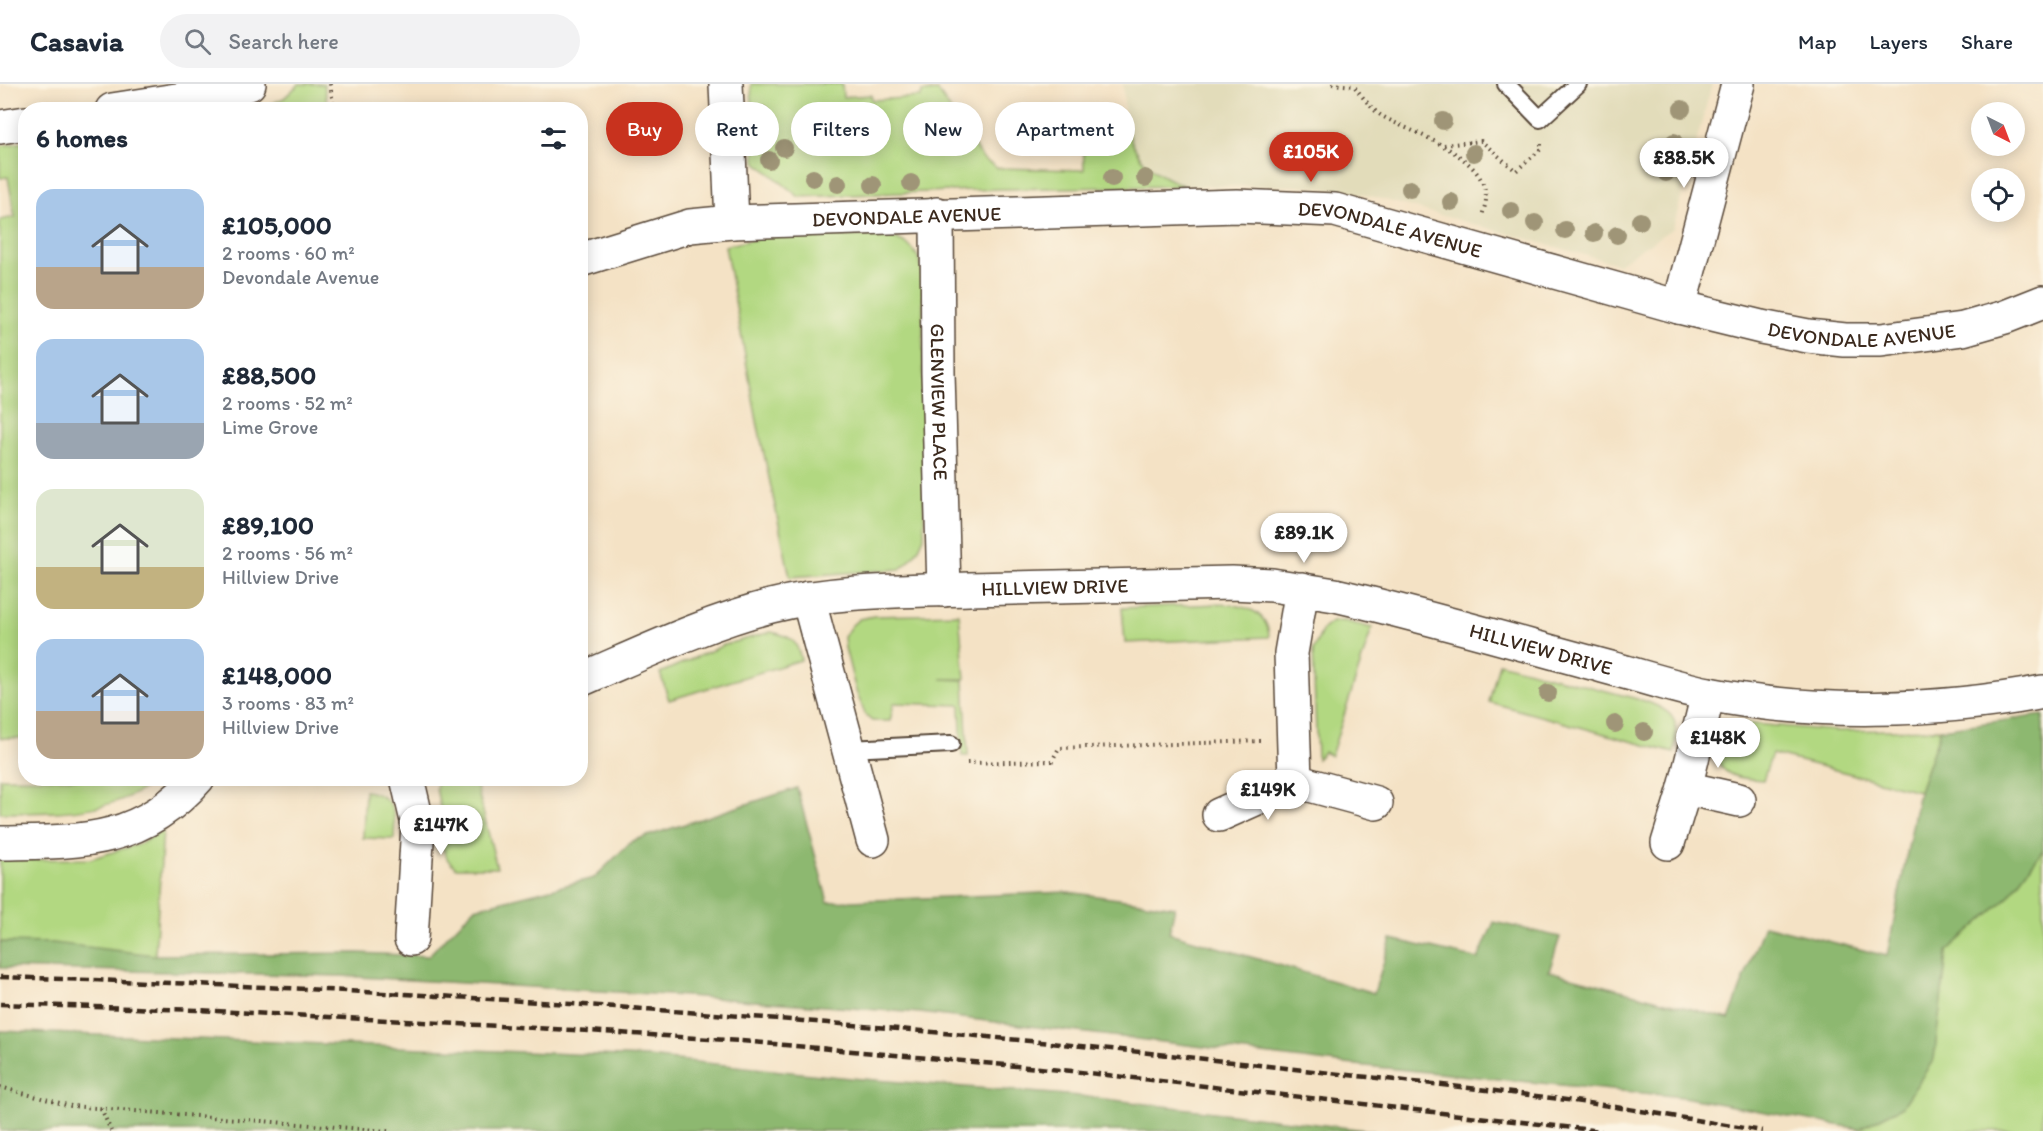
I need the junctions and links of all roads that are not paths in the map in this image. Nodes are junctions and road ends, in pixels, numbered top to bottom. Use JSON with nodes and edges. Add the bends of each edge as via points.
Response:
{"nodes":[{"id":1,"x":249,"y":84,"type":"edge"},
{"id":2,"x":726,"y":84,"type":"edge"},
{"id":3,"x":1506,"y":84,"type":"edge"},
{"id":4,"x":1578,"y":84,"type":"edge"},
{"id":5,"x":1738,"y":84,"type":"edge"},
{"id":6,"x":164,"y":102,"type":"edge"},
{"id":7,"x":18,"y":124,"type":"edge"},
{"id":8,"x":0,"y":127,"type":"edge"},
{"id":9,"x":937,"y":214,"type":"junction"},
{"id":10,"x":732,"y":222,"type":"junction"},
{"id":11,"x":588,"y":258,"type":"edge"},
{"id":12,"x":2043,"y":302,"type":"edge"},
{"id":13,"x":1679,"y":307,"type":"junction"},
{"id":14,"x":1302,"y":589,"type":"junction"},
{"id":15,"x":944,"y":590,"type":"junction"},
{"id":16,"x":808,"y":598,"type":"junction"},
{"id":17,"x":588,"y":677,"type":"edge"},
{"id":18,"x":2043,"y":692,"type":"edge"},
{"id":19,"x":1708,"y":694,"type":"junction"},
{"id":20,"x":951,"y":744,"type":"road end"},
{"id":21,"x":849,"y":749,"type":"junction"},
{"id":22,"x":1295,"y":781,"type":"junction"},
{"id":23,"x":191,"y":786,"type":"edge"},
{"id":24,"x":409,"y":786,"type":"edge"},
{"id":25,"x":1685,"y":788,"type":"junction"},
{"id":26,"x":1739,"y":800,"type":"dead end"},
{"id":27,"x":1376,"y":803,"type":"dead end"},
{"id":28,"x":1219,"y":815,"type":"dead end"},
{"id":29,"x":873,"y":840,"type":"dead end"},
{"id":30,"x":0,"y":843,"type":"edge"},
{"id":31,"x":1668,"y":843,"type":"dead end"},
{"id":32,"x":411,"y":939,"type":"dead end"}],
"edges":[{"from":1,"to":6,"type":"street"},
{"from":2,"to":10,"type":"street"},
{"from":3,"to":4,"type":"lane","via":[[1540,119]]},
{"from":5,"to":13,"type":"street"},
{"from":7,"to":8,"type":"street"},
{"from":9,"to":10,"type":"street","name":"DEVONDALE AVENUE"},
{"from":9,"to":13,"type":"street","name":"DEVONDALE AVENUE","via":[[1237,206],[1335,210]]},
{"from":9,"to":15,"type":"street","name":"GLENVIEW PLACE"},
{"from":10,"to":11,"type":"street","name":"DEVONDALE AVENUE","via":[[690,226]]},
{"from":12,"to":13,"type":"street","name":"DEVONDALE AVENUE","via":[[1963,329],[1881,340],[1808,336]]},
{"from":14,"to":15,"type":"street","name":"HILLVIEW DRIVE","via":[[1232,583]]},
{"from":14,"to":19,"type":"street","name":"HILLVIEW DRIVE","via":[[1372,604]]},
{"from":14,"to":22,"type":"street","via":[[1291,653]]},
{"from":15,"to":16,"type":"street","name":"HILLVIEW DRIVE"},
{"from":16,"to":17,"type":"street","name":"HILLVIEW DRIVE","via":[[736,616]]},
{"from":16,"to":21,"type":"street"},
{"from":18,"to":19,"type":"street","name":"HILLVIEW DRIVE","via":[[1961,705],[1902,708],[1777,704]]},
{"from":19,"to":25,"type":"street"},
{"from":20,"to":21,"type":"lane"},
{"from":21,"to":29,"type":"street"},
{"from":22,"to":27,"type":"street"},
{"from":22,"to":28,"type":"street"},
{"from":23,"to":30,"type":"street","via":[[165,810],[119,833],[58,842]]},
{"from":24,"to":32,"type":"street","via":[[418,825]]},
{"from":25,"to":26,"type":"street"},
{"from":25,"to":31,"type":"street"}]}
